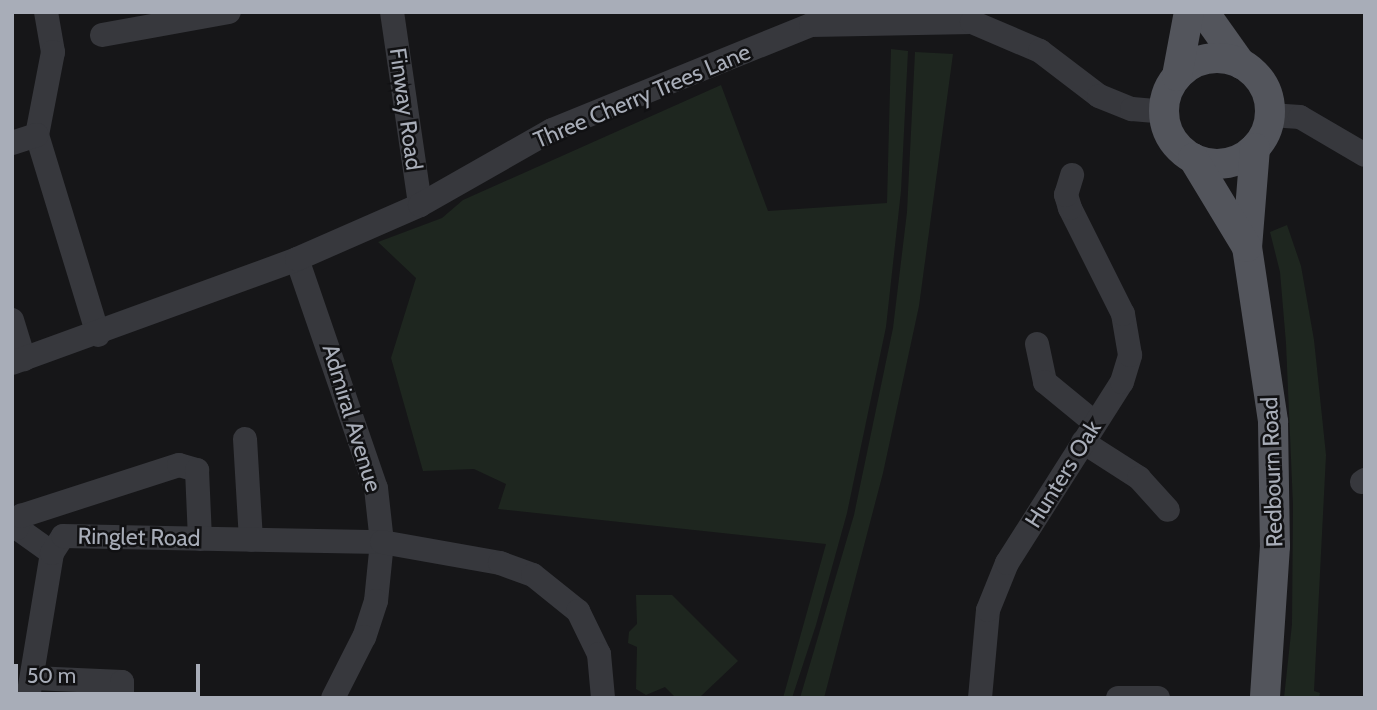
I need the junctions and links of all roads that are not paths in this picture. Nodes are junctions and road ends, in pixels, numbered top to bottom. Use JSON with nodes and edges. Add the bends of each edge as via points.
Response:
{"nodes":[{"id":1,"x":46,"y":12,"type":"edge"},
{"id":2,"x":229,"y":12,"type":"edge"},
{"id":3,"x":391,"y":12,"type":"edge"},
{"id":4,"x":1189,"y":12,"type":"edge"},
{"id":5,"x":1204,"y":12,"type":"edge"},
{"id":6,"x":102,"y":35,"type":"dead end"},
{"id":7,"x":1241,"y":64,"type":"junction"},
{"id":8,"x":1177,"y":76,"type":"junction"},
{"id":9,"x":1164,"y":111,"type":"junction"},
{"id":10,"x":1270,"y":115,"type":"junction"},
{"id":11,"x":37,"y":135,"type":"junction"},
{"id":12,"x":12,"y":143,"type":"edge"},
{"id":13,"x":1255,"y":148,"type":"junction"},
{"id":14,"x":1365,"y":155,"type":"edge"},
{"id":15,"x":1193,"y":158,"type":"junction"},
{"id":16,"x":1072,"y":175,"type":"dead end"},
{"id":17,"x":420,"y":205,"type":"junction"},
{"id":18,"x":1247,"y":247,"type":"junction"},
{"id":19,"x":297,"y":259,"type":"junction"},
{"id":20,"x":12,"y":320,"type":"edge"},
{"id":21,"x":98,"y":335,"type":"junction"},
{"id":22,"x":1037,"y":344,"type":"dead end"},
{"id":23,"x":18,"y":361,"type":"edge"},
{"id":24,"x":1089,"y":432,"type":"junction"},
{"id":25,"x":245,"y":439,"type":"dead end"},
{"id":26,"x":1168,"y":510,"type":"dead end"},
{"id":27,"x":200,"y":539,"type":"junction"},
{"id":28,"x":251,"y":540,"type":"junction"},
{"id":29,"x":382,"y":542,"type":"junction"},
{"id":30,"x":52,"y":553,"type":"junction"},
{"id":31,"x":30,"y":688,"type":"edge"},
{"id":32,"x":122,"y":698,"type":"edge"},
{"id":33,"x":333,"y":698,"type":"edge"},
{"id":34,"x":603,"y":698,"type":"edge"},
{"id":35,"x":980,"y":698,"type":"edge"},
{"id":36,"x":1118,"y":698,"type":"edge"},
{"id":37,"x":1158,"y":698,"type":"edge"},
{"id":38,"x":1265,"y":698,"type":"edge"}],
"edges":[{"from":1,"to":11,"type":"street","via":[[53,52]]},
{"from":2,"to":6,"type":"street"},
{"from":3,"to":17,"type":"street","name":"Finway Road"},
{"from":4,"to":8,"type":"main road"},
{"from":5,"to":7,"type":"main road"},
{"from":7,"to":8,"type":"main road","via":[[1211,58]]},
{"from":7,"to":10,"type":"main road","via":[[1263,85]]},
{"from":8,"to":9,"type":"main road"},
{"from":9,"to":15,"type":"main road","via":[[1172,139]]},
{"from":9,"to":17,"type":"street","name":"Three Cherry Trees Lane","via":[[1132,109],[1099,96],[1040,51],[972,22],[811,25],[552,130]]},
{"from":10,"to":13,"type":"main road"},
{"from":10,"to":14,"type":"street","via":[[1300,117]]},
{"from":11,"to":12,"type":"street"},
{"from":11,"to":21,"type":"street"},
{"from":13,"to":15,"type":"main road","via":[[1225,163]]},
{"from":13,"to":18,"type":"main road","name":"Redbourn Road"},
{"from":15,"to":18,"type":"main road","name":"Redbourn Road"},
{"from":16,"to":24,"type":"street","name":"Hunters Oak","via":[[1066,195],[1079,229],[1104,251],[1130,355],[1122,382]]},
{"from":17,"to":19,"type":"street","name":"Three Cherry Trees Lane"},
{"from":18,"to":38,"type":"main road","name":"Redbourn Road","via":[[1273,422],[1275,546]]},
{"from":19,"to":21,"type":"street","name":"Three Cherry Trees Lane"},
{"from":19,"to":29,"type":"street","name":"Admiral Avenue","via":[[376,488]]},
{"from":20,"to":23,"type":"street"},
{"from":21,"to":23,"type":"street","name":"Three Cherry Trees Lane"},
{"from":22,"to":24,"type":"street","via":[[1045,382]]},
{"from":24,"to":26,"type":"street"},
{"from":24,"to":35,"type":"street","name":"Hunters Oak","via":[[1007,563],[988,610]]},
{"from":25,"to":28,"type":"street"},
{"from":27,"to":28,"type":"street","name":"Ringlet Road"},
{"from":27,"to":30,"type":"street","name":"Ringlet Road","via":[[63,536]]},
{"from":27,"to":30,"type":"street","via":[[197,470],[179,465],[21,516],[17,528]]},
{"from":28,"to":29,"type":"street","name":"Ringlet Road"},
{"from":29,"to":33,"type":"street","name":"Admiral Avenue","via":[[376,601],[364,637]]},
{"from":29,"to":34,"type":"street","name":"Ringlet Road","via":[[500,563],[558,590],[592,635],[599,654]]},
{"from":30,"to":31,"type":"street","name":"Ringlet Road"},
{"from":31,"to":32,"type":"street","via":[[122,682]]},
{"from":36,"to":37,"type":"street"}]}
